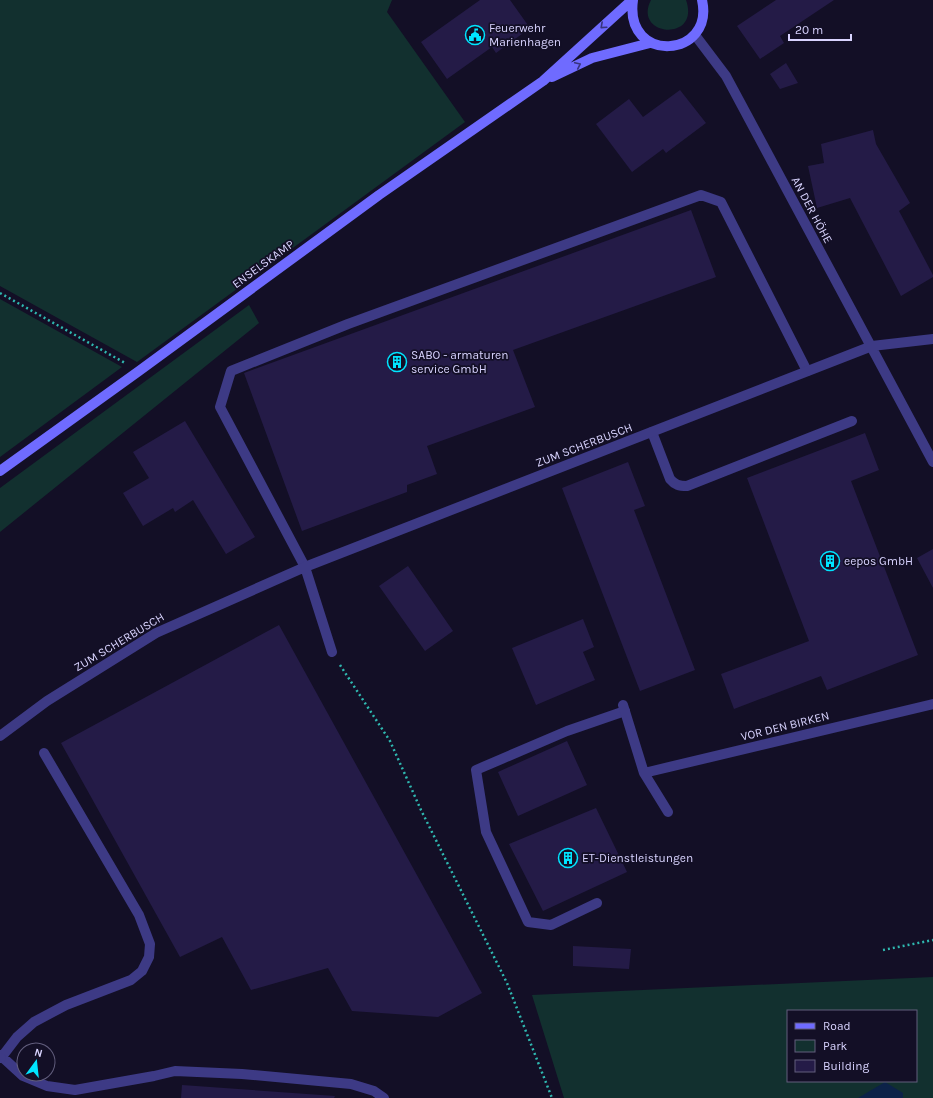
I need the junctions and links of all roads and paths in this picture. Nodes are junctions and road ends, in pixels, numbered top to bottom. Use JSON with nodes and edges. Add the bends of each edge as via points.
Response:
{"nodes":[{"id":1,"x":632,"y":0,"type":"edge"},
{"id":2,"x":702,"y":0,"type":"edge"},
{"id":3,"x":695,"y":34,"type":"junction"},
{"id":4,"x":650,"y":43,"type":"junction"},
{"id":5,"x":543,"y":81,"type":"junction"},
{"id":6,"x":0,"y":293,"type":"edge"},
{"id":7,"x":933,"y":339,"type":"edge"},
{"id":8,"x":872,"y":346,"type":"junction"},
{"id":9,"x":139,"y":371,"type":"junction"},
{"id":10,"x":807,"y":371,"type":"junction"},
{"id":11,"x":852,"y":421,"type":"dead end"},
{"id":12,"x":652,"y":432,"type":"junction"},
{"id":13,"x":933,"y":462,"type":"edge"},
{"id":14,"x":0,"y":471,"type":"edge"},
{"id":15,"x":305,"y":568,"type":"junction"},
{"id":16,"x":332,"y":652,"type":"joint"},
{"id":17,"x":933,"y":704,"type":"edge"},
{"id":18,"x":0,"y":736,"type":"edge"},
{"id":19,"x":44,"y":753,"type":"dead end"},
{"id":20,"x":644,"y":773,"type":"junction"},
{"id":21,"x":668,"y":812,"type":"dead end"},
{"id":22,"x":597,"y":903,"type":"dead end"},
{"id":23,"x":933,"y":940,"type":"edge"},
{"id":24,"x":883,"y":950,"type":"dead end"},
{"id":25,"x":0,"y":1057,"type":"edge"},
{"id":26,"x":75,"y":1094,"type":"edge"},
{"id":27,"x":384,"y":1098,"type":"edge"},
{"id":28,"x":552,"y":1098,"type":"edge"}],
"edges":[{"from":1,"to":4,"type":"main road","name":"ENSELSKAMP","via":[[634,24],[640,35]]},
{"from":1,"to":5,"type":"main road","name":"ENSELSKAMP","one_way":true},
{"from":2,"to":3,"type":"main road","via":[[704,13]]},
{"from":3,"to":4,"type":"main road","name":"ENSELSKAMP","via":[[682,44],[666,47]]},
{"from":3,"to":8,"type":"street","name":"AN DER HÖHE","via":[[726,76]]},
{"from":5,"to":4,"type":"main road","name":"ENSELSKAMP","one_way":true,"via":[[592,58]]},
{"from":5,"to":9,"type":"main road","name":"ENSELSKAMP","via":[[379,195]]},
{"from":6,"to":9,"type":"path"},
{"from":7,"to":8,"type":"street"},
{"from":8,"to":10,"type":"street","name":"ZUM SCHERBUSCH"},
{"from":8,"to":13,"type":"street"},
{"from":9,"to":14,"type":"main road","name":"ENSELSKAMP"},
{"from":10,"to":12,"type":"street","name":"ZUM SCHERBUSCH"},
{"from":10,"to":15,"type":"street","via":[[721,202],[701,195],[348,324],[231,371],[220,407]]},
{"from":11,"to":12,"type":"street","via":[[687,486],[675,484],[670,479]]},
{"from":12,"to":15,"type":"street","name":"ZUM SCHERBUSCH"},
{"from":15,"to":16,"type":"street"},
{"from":15,"to":18,"type":"street","name":"ZUM SCHERBUSCH","via":[[156,633],[47,701]]},
{"from":16,"to":28,"type":"path","via":[[390,741],[421,810],[507,983]]},
{"from":17,"to":20,"type":"street","name":"VOR DEN BIRKEN"},
{"from":19,"to":25,"type":"street","via":[[138,915],[150,944],[149,957],[142,971],[130,980],[66,1005],[34,1022]]},
{"from":20,"to":21,"type":"street"},
{"from":20,"to":22,"type":"street","via":[[624,708],[476,770],[486,832],[528,922],[552,925]]},
{"from":23,"to":24,"type":"path"},
{"from":25,"to":26,"type":"street","via":[[23,1076]]},
{"from":26,"to":27,"type":"street","via":[[175,1071],[351,1084],[374,1091]]}]}
